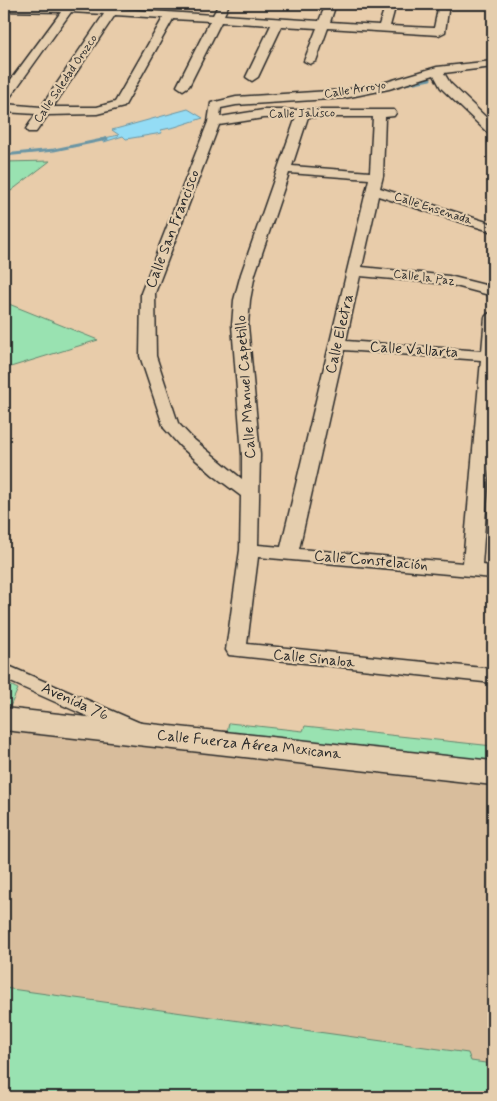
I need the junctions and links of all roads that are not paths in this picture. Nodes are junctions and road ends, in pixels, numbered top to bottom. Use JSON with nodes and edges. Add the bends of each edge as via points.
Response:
{"nodes":[{"id":1,"x":224,"y":4,"type":"edge"},
{"id":2,"x":330,"y":4,"type":"edge"},
{"id":3,"x":391,"y":4,"type":"edge"},
{"id":4,"x":444,"y":4,"type":"edge"},
{"id":5,"x":70,"y":6,"type":"edge"},
{"id":6,"x":7,"y":8,"type":"edge"},
{"id":7,"x":114,"y":8,"type":"edge"},
{"id":8,"x":170,"y":15,"type":"junction"},
{"id":9,"x":217,"y":18,"type":"junction"},
{"id":10,"x":278,"y":22,"type":"junction"},
{"id":11,"x":322,"y":25,"type":"junction"},
{"id":12,"x":383,"y":29,"type":"junction"},
{"id":13,"x":310,"y":61,"type":"dead end"},
{"id":14,"x":493,"y":64,"type":"edge"},
{"id":15,"x":437,"y":70,"type":"junction"},
{"id":16,"x":252,"y":77,"type":"dead end"},
{"id":17,"x":183,"y":86,"type":"dead end"},
{"id":18,"x":4,"y":97,"type":"edge"},
{"id":19,"x":4,"y":108,"type":"edge"},
{"id":20,"x":44,"y":110,"type":"junction"},
{"id":21,"x":385,"y":113,"type":"joint"},
{"id":22,"x":215,"y":114,"type":"junction"},
{"id":23,"x":303,"y":114,"type":"junction"},
{"id":24,"x":32,"y":129,"type":"dead end"},
{"id":25,"x":493,"y":131,"type":"edge"},
{"id":26,"x":283,"y":169,"type":"junction"},
{"id":27,"x":375,"y":183,"type":"junction"},
{"id":28,"x":493,"y":228,"type":"edge"},
{"id":29,"x":354,"y":271,"type":"junction"},
{"id":30,"x":493,"y":292,"type":"edge"},
{"id":31,"x":493,"y":317,"type":"edge"},
{"id":32,"x":337,"y":345,"type":"junction"},
{"id":33,"x":490,"y":356,"type":"junction"},
{"id":34,"x":250,"y":494,"type":"junction"},
{"id":35,"x":249,"y":550,"type":"junction"},
{"id":36,"x":289,"y":553,"type":"junction"},
{"id":37,"x":472,"y":570,"type":"junction"},
{"id":38,"x":493,"y":572,"type":"edge"},
{"id":39,"x":4,"y":671,"type":"edge"},
{"id":40,"x":493,"y":676,"type":"edge"},
{"id":41,"x":4,"y":719,"type":"edge"},
{"id":42,"x":145,"y":734,"type":"junction"},
{"id":43,"x":493,"y":773,"type":"edge"}],
"edges":[{"from":1,"to":9,"type":"street"},
{"from":2,"to":11,"type":"street"},
{"from":3,"to":12,"type":"street"},
{"from":4,"to":12,"type":"street","via":[[439,32]]},
{"from":5,"to":6,"type":"street"},
{"from":5,"to":7,"type":"street"},
{"from":5,"to":18,"type":"street"},
{"from":7,"to":8,"type":"street"},
{"from":7,"to":20,"type":"street","name":"Calle Soledad Orozco"},
{"from":8,"to":9,"type":"street"},
{"from":8,"to":20,"type":"street","via":[[120,104],[108,110]]},
{"from":9,"to":10,"type":"street"},
{"from":9,"to":17,"type":"street"},
{"from":10,"to":11,"type":"street"},
{"from":10,"to":16,"type":"street"},
{"from":11,"to":12,"type":"street"},
{"from":11,"to":13,"type":"street"},
{"from":14,"to":15,"type":"street","name":"Calle Arroyo"},
{"from":15,"to":22,"type":"street","name":"Calle Arroyo","via":[[365,91],[236,101]]},
{"from":15,"to":25,"type":"street","via":[[445,85]]},
{"from":19,"to":20,"type":"street"},
{"from":20,"to":24,"type":"street","name":"Calle Soledad Orozco"},
{"from":21,"to":23,"type":"street","name":"Calle Jalisco"},
{"from":21,"to":27,"type":"street","name":"Calle Electra"},
{"from":22,"to":23,"type":"street","name":"Calle Jalisco"},
{"from":22,"to":34,"type":"street","name":"Calle San Francisco","via":[[148,293],[148,356],[170,424],[219,471]]},
{"from":23,"to":26,"type":"street","name":"Calle Manuel Capetillo"},
{"from":26,"to":27,"type":"street","name":"Calle Ensenada"},
{"from":26,"to":34,"type":"street","name":"Calle Manuel Capetillo","via":[[242,300],[240,325],[251,455]]},
{"from":27,"to":28,"type":"street","name":"Calle Ensenada"},
{"from":27,"to":29,"type":"street","name":"Calle Electra"},
{"from":29,"to":30,"type":"street","name":"Calle la Paz","via":[[449,280]]},
{"from":29,"to":32,"type":"street","name":"Calle Electra"},
{"from":31,"to":33,"type":"street"},
{"from":32,"to":33,"type":"street","name":"Calle Vallarta"},
{"from":32,"to":36,"type":"street","name":"Calle Electra"},
{"from":33,"to":37,"type":"street"},
{"from":34,"to":35,"type":"street","name":"Calle Manuel Capetillo"},
{"from":35,"to":36,"type":"street","name":"Calle Constelación"},
{"from":35,"to":40,"type":"street","name":"Calle Sinaloa","via":[[236,650]]},
{"from":36,"to":37,"type":"street","name":"Calle Constelación"},
{"from":37,"to":38,"type":"street","name":"Calle Constelación"},
{"from":39,"to":42,"type":"street","name":"Avenida 76"},
{"from":41,"to":42,"type":"main road","name":"Calle Fuerza Aérea Mexicana"},
{"from":42,"to":43,"type":"main road","name":"Calle Fuerza Aérea Mexicana"}]}
